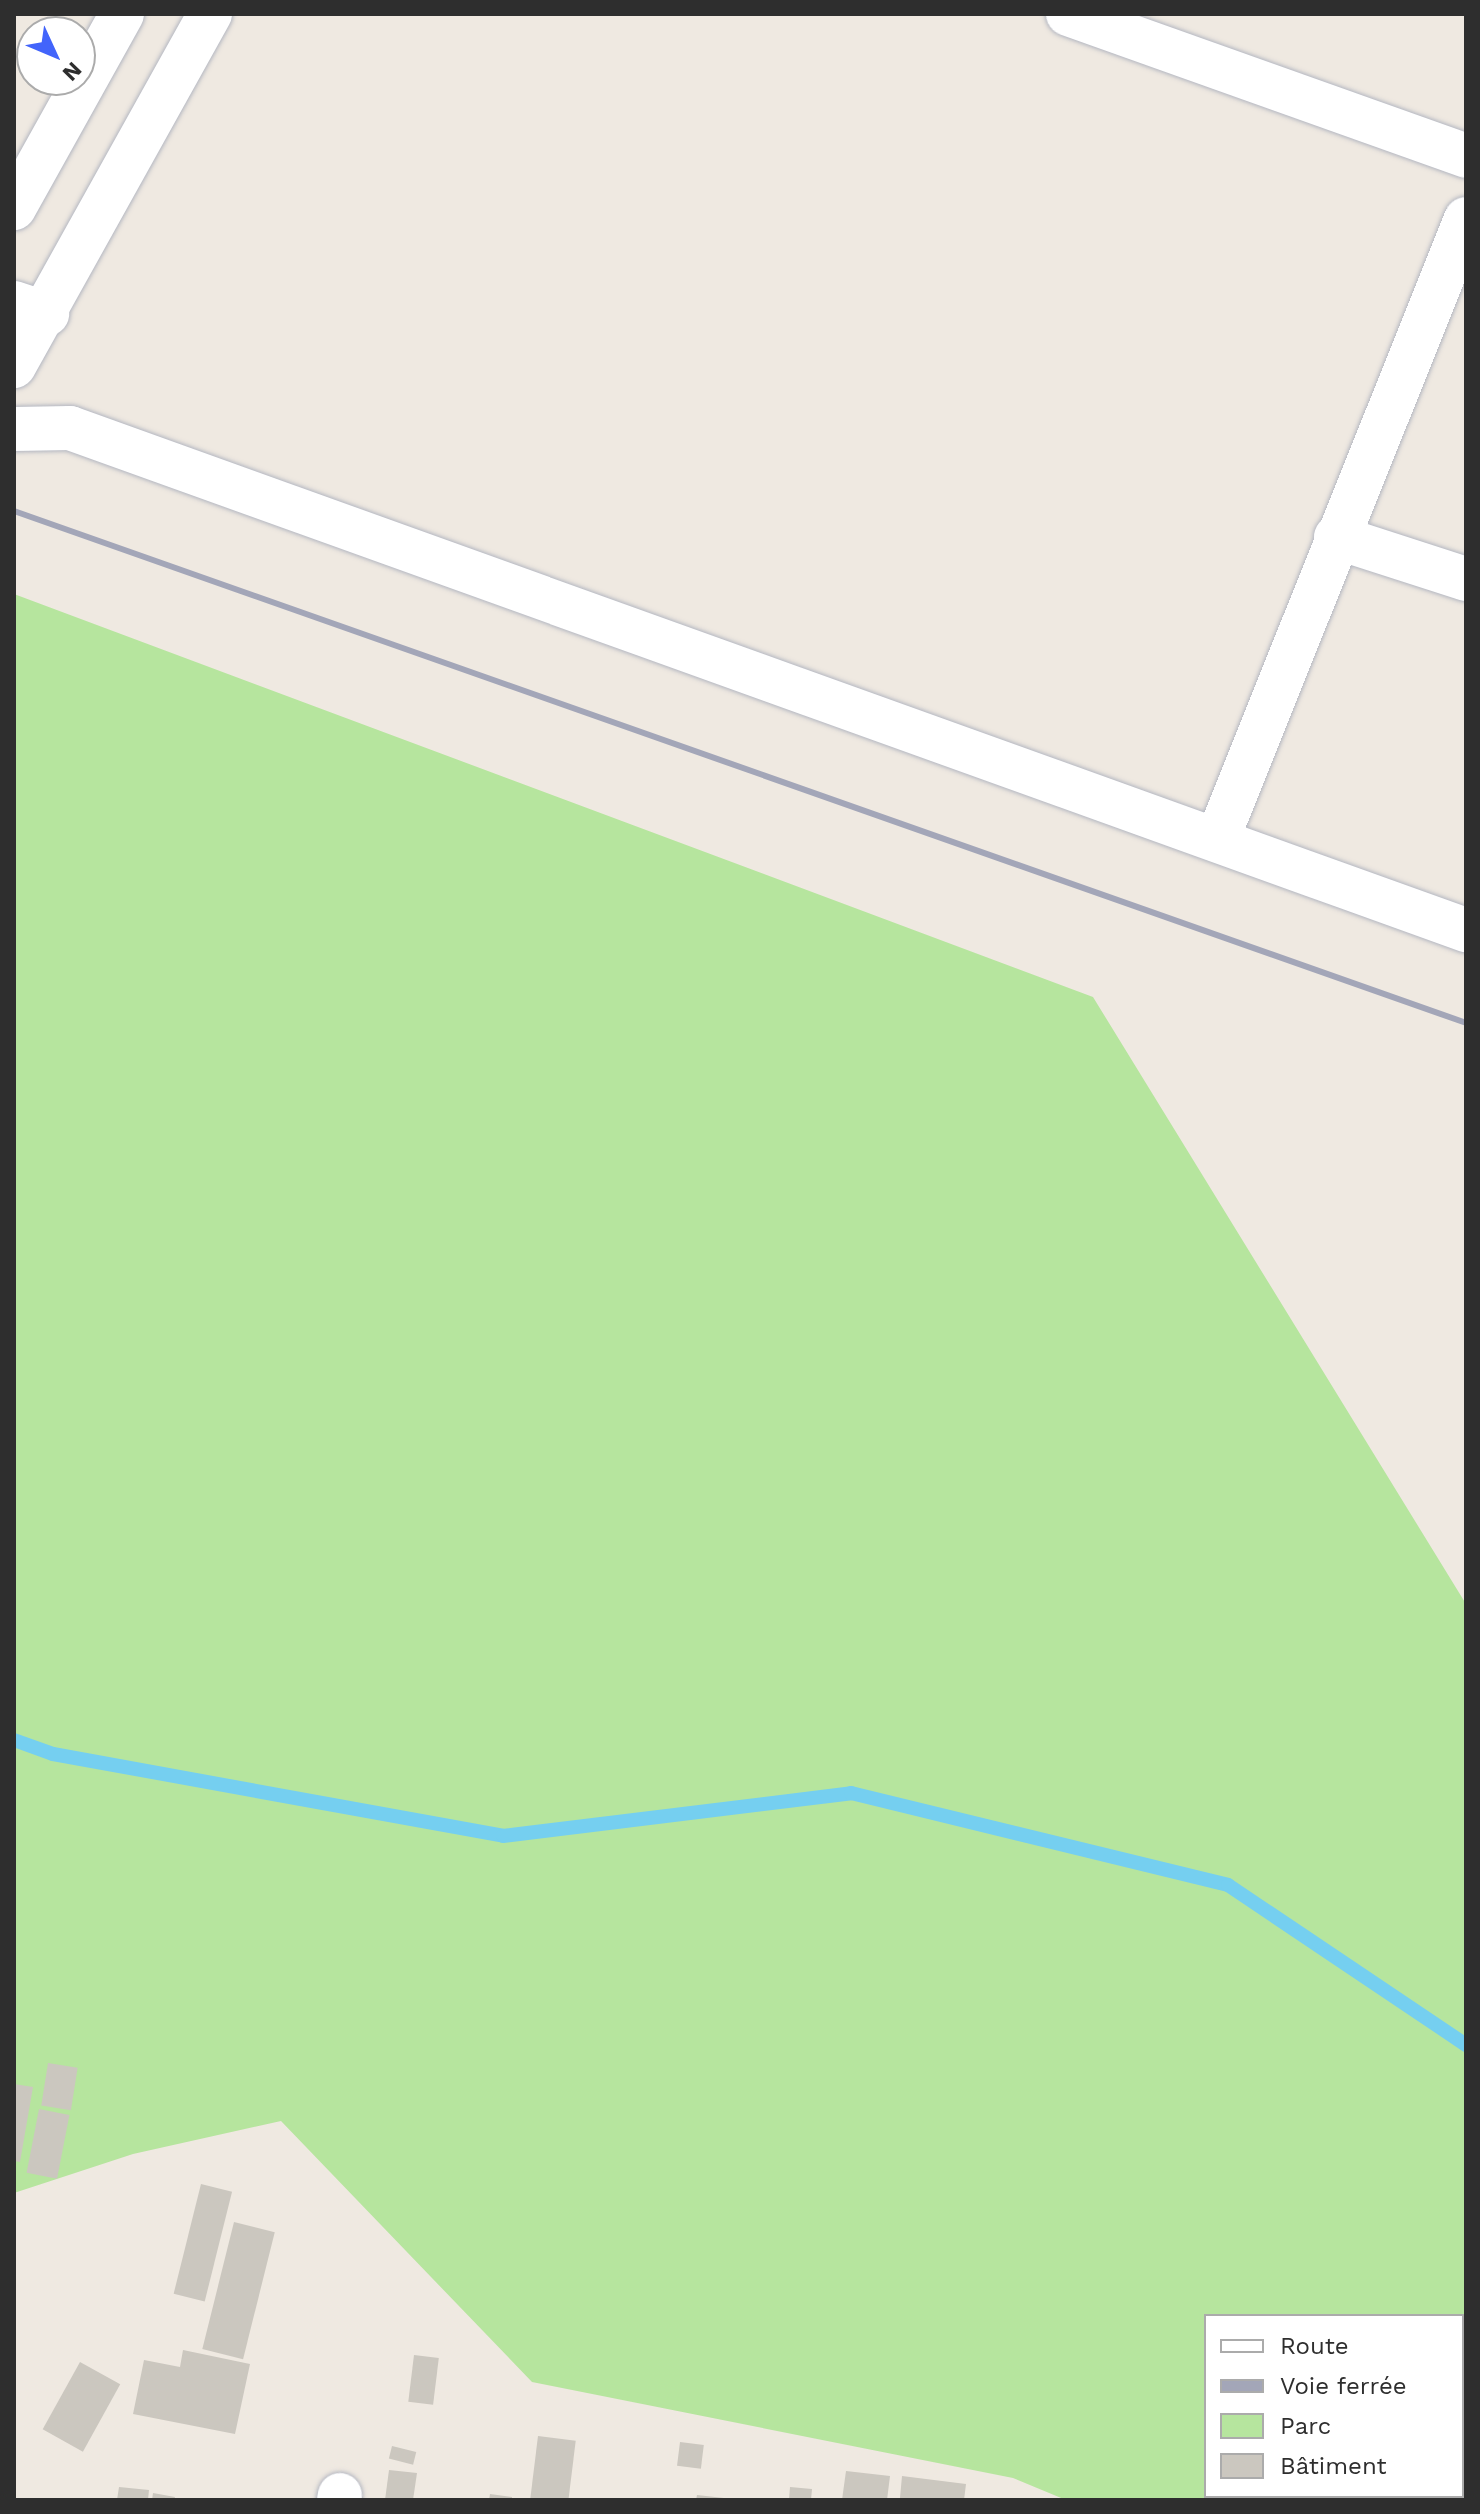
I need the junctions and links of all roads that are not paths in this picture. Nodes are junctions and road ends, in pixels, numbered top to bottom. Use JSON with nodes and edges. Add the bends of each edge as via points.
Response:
{"nodes":[{"id":1,"x":122,"y":14,"type":"edge"},
{"id":2,"x":210,"y":14,"type":"edge"},
{"id":3,"x":1068,"y":14,"type":"edge"},
{"id":4,"x":1466,"y":156,"type":"edge"},
{"id":5,"x":14,"y":208,"type":"edge"},
{"id":6,"x":1466,"y":219,"type":"edge"},
{"id":7,"x":31,"y":309,"type":"edge"},
{"id":8,"x":14,"y":366,"type":"edge"},
{"id":9,"x":14,"y":429,"type":"edge"},
{"id":10,"x":1336,"y":537,"type":"junction"},
{"id":11,"x":1466,"y":579,"type":"edge"},
{"id":12,"x":1217,"y":840,"type":"junction"},
{"id":13,"x":1466,"y":930,"type":"edge"}],
"edges":[{"from":1,"to":5,"type":"street"},
{"from":2,"to":7,"type":"street"},
{"from":3,"to":4,"type":"street"},
{"from":6,"to":10,"type":"street"},
{"from":7,"to":8,"type":"street"},
{"from":9,"to":12,"type":"street","via":[[70,428]]},
{"from":10,"to":11,"type":"street"},
{"from":10,"to":12,"type":"street"},
{"from":12,"to":13,"type":"street"}]}
